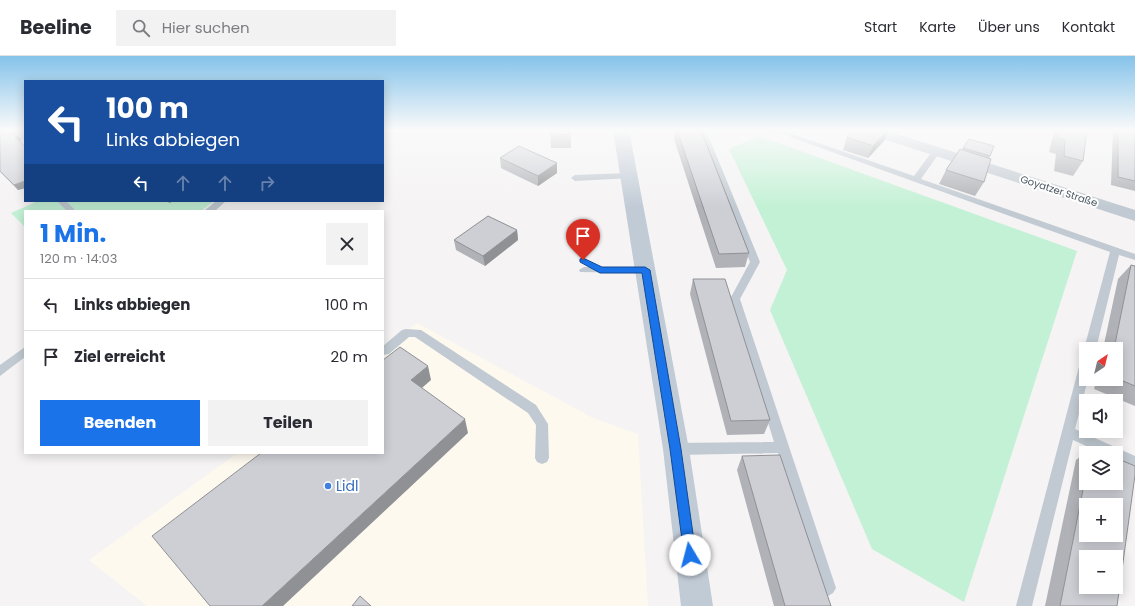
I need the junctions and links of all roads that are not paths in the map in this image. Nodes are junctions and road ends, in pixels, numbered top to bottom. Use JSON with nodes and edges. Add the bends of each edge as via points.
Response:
{"nodes":[{"id":1,"x":626,"y":156,"type":"edge"},
{"id":2,"x":712,"y":156,"type":"edge"},
{"id":3,"x":847,"y":156,"type":"edge"},
{"id":4,"x":933,"y":156,"type":"edge"},
{"id":5,"x":947,"y":156,"type":"edge"},
{"id":6,"x":630,"y":176,"type":"junction"},
{"id":7,"x":575,"y":178,"type":"dead end"},
{"id":8,"x":916,"y":180,"type":"junction"},
{"id":9,"x":62,"y":202,"type":"edge"},
{"id":10,"x":221,"y":202,"type":"edge"},
{"id":11,"x":71,"y":210,"type":"edge"},
{"id":12,"x":209,"y":210,"type":"edge"},
{"id":13,"x":1135,"y":216,"type":"edge"},
{"id":14,"x":1115,"y":250,"type":"junction"},
{"id":15,"x":1135,"y":257,"type":"edge"},
{"id":16,"x":584,"y":265,"type":"dead end"},
{"id":17,"x":645,"y":270,"type":"junction"},
{"id":18,"x":1092,"y":342,"type":"edge"},
{"id":19,"x":384,"y":351,"type":"dead end"},
{"id":20,"x":24,"y":353,"type":"edge"},
{"id":21,"x":0,"y":371,"type":"edge"},
{"id":22,"x":1080,"y":386,"type":"edge"},
{"id":23,"x":1068,"y":432,"type":"junction"},
{"id":24,"x":1099,"y":446,"type":"edge"},
{"id":25,"x":782,"y":447,"type":"junction"},
{"id":26,"x":676,"y":449,"type":"junction"},
{"id":27,"x":1123,"y":457,"type":"edge"},
{"id":28,"x":542,"y":458,"type":"dead end"},
{"id":29,"x":1135,"y":462,"type":"edge"},
{"id":30,"x":828,"y":588,"type":"dead end"},
{"id":31,"x":697,"y":606,"type":"edge"},
{"id":32,"x":1024,"y":606,"type":"edge"}],
"edges":[{"from":1,"to":6,"type":"main road"},
{"from":2,"to":25,"type":"lane","via":[[755,262],[735,299]]},
{"from":3,"to":8,"type":"lane"},
{"from":4,"to":8,"type":"lane"},
{"from":5,"to":13,"type":"street","name":"Goyatzer Straße"},
{"from":6,"to":7,"type":"lane"},
{"from":6,"to":17,"type":"main road"},
{"from":8,"to":14,"type":"lane"},
{"from":9,"to":11,"type":"lane"},
{"from":10,"to":12,"type":"lane"},
{"from":14,"to":15,"type":"lane"},
{"from":14,"to":18,"type":"lane"},
{"from":16,"to":17,"type":"lane","via":[[600,270]]},
{"from":17,"to":26,"type":"main road"},
{"from":19,"to":28,"type":"lane","via":[[406,333],[417,333],[532,409],[542,424]]},
{"from":20,"to":21,"type":"lane"},
{"from":22,"to":23,"type":"lane"},
{"from":23,"to":24,"type":"lane"},
{"from":23,"to":32,"type":"lane"},
{"from":25,"to":26,"type":"lane"},
{"from":25,"to":30,"type":"lane"},
{"from":26,"to":31,"type":"main road"},
{"from":27,"to":29,"type":"lane"}]}
